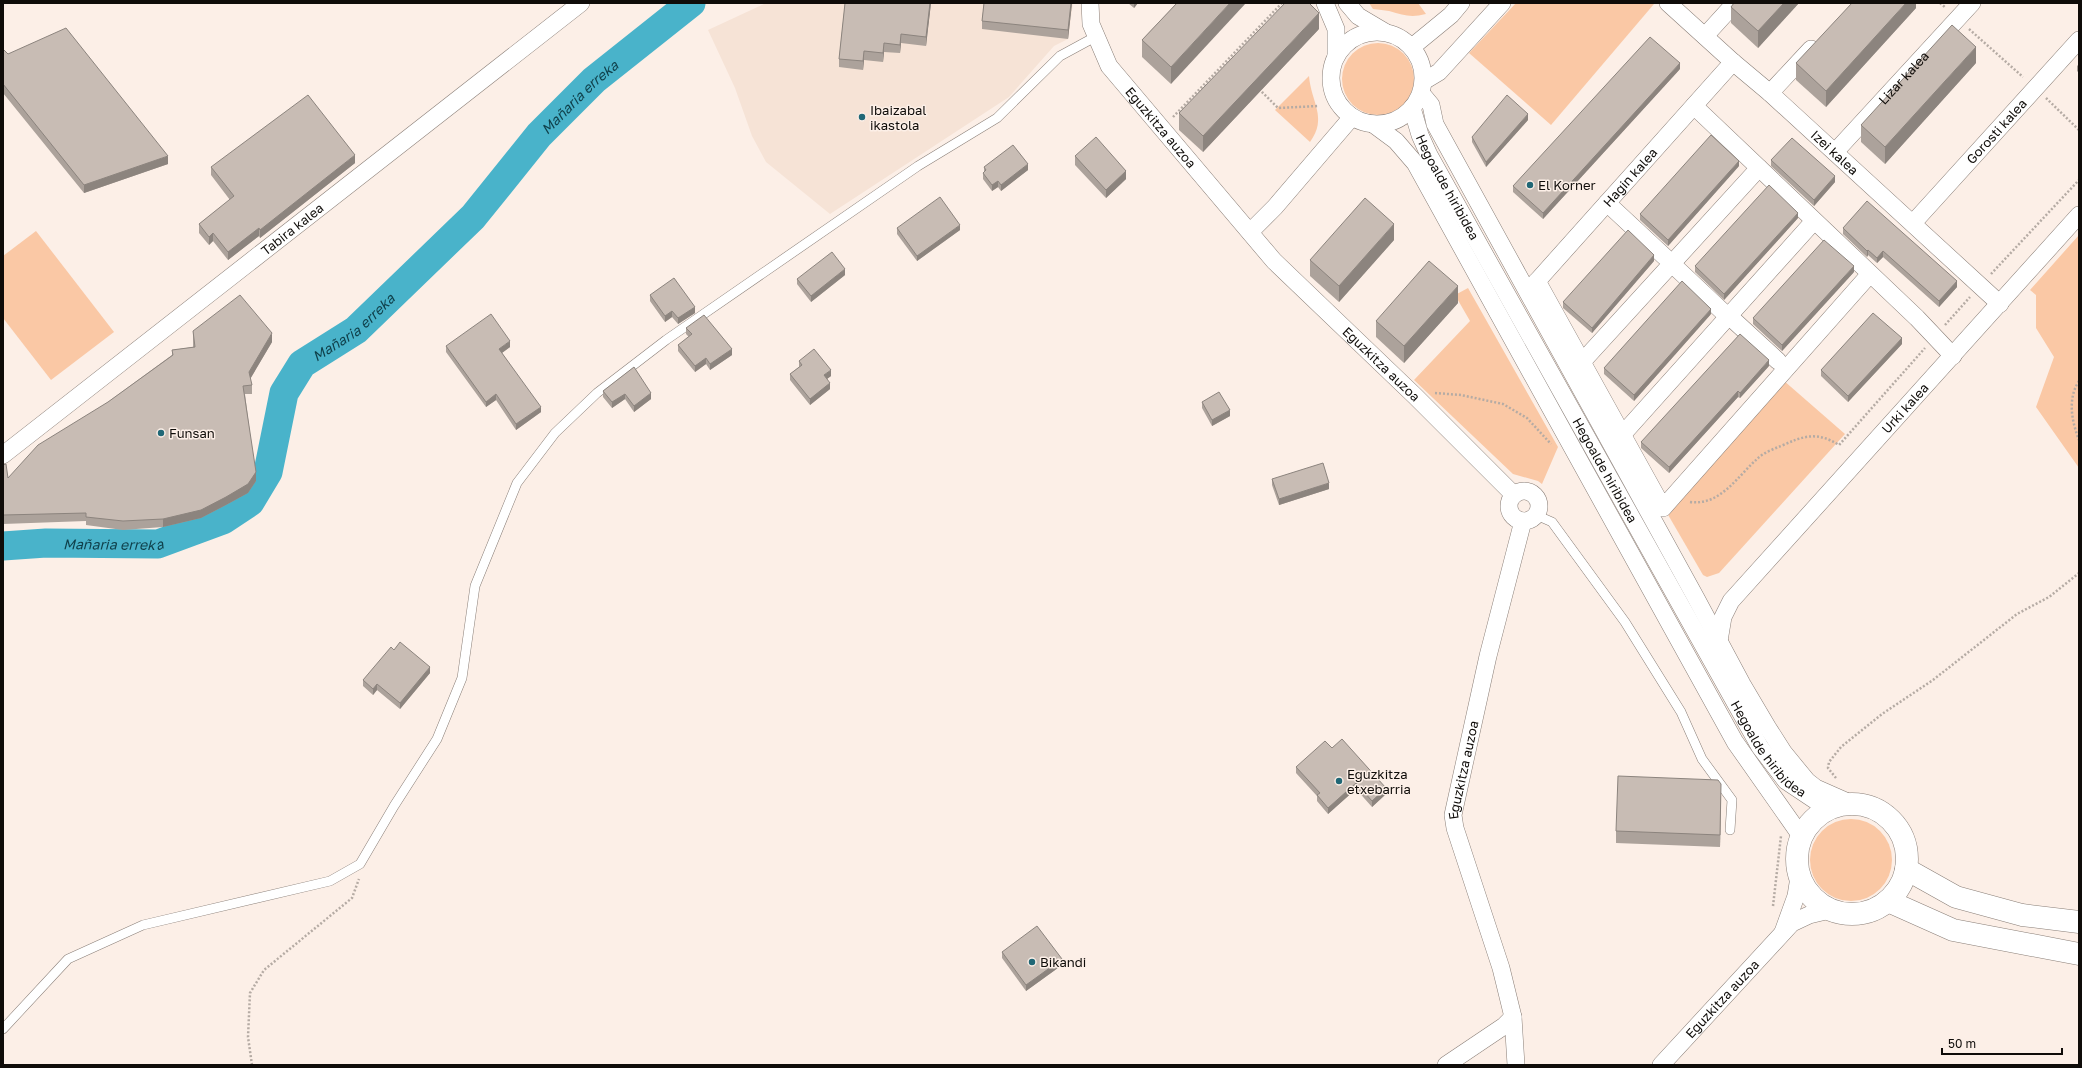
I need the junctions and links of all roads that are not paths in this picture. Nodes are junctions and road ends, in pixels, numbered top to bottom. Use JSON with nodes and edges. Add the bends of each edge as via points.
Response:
{"nodes":[{"id":1,"x":581,"y":3,"type":"edge"},
{"id":2,"x":1090,"y":3,"type":"edge"},
{"id":3,"x":1325,"y":3,"type":"edge"},
{"id":4,"x":1348,"y":3,"type":"edge"},
{"id":5,"x":1461,"y":3,"type":"edge"},
{"id":6,"x":1502,"y":3,"type":"edge"},
{"id":7,"x":1668,"y":3,"type":"edge"},
{"id":8,"x":1735,"y":3,"type":"edge"},
{"id":9,"x":1972,"y":3,"type":"edge"},
{"id":10,"x":1385,"y":32,"type":"junction"},
{"id":11,"x":1704,"y":36,"type":"junction"},
{"id":12,"x":1095,"y":37,"type":"junction"},
{"id":13,"x":1822,"y":37,"type":"edge"},
{"id":14,"x":2079,"y":40,"type":"edge"},
{"id":15,"x":1412,"y":47,"type":"junction"},
{"id":16,"x":1336,"y":56,"type":"junction"},
{"id":17,"x":1733,"y":62,"type":"junction"},
{"id":18,"x":1422,"y":87,"type":"junction"},
{"id":19,"x":1770,"y":93,"type":"junction"},
{"id":20,"x":1694,"y":106,"type":"junction"},
{"id":21,"x":1412,"y":108,"type":"junction"},
{"id":22,"x":1352,"y":117,"type":"junction"},
{"id":23,"x":1373,"y":124,"type":"junction"},
{"id":24,"x":1835,"y":152,"type":"junction"},
{"id":25,"x":1759,"y":168,"type":"junction"},
{"id":26,"x":1607,"y":203,"type":"junction"},
{"id":27,"x":2079,"y":215,"type":"edge"},
{"id":28,"x":1814,"y":221,"type":"junction"},
{"id":29,"x":1913,"y":223,"type":"junction"},
{"id":30,"x":1250,"y":232,"type":"junction"},
{"id":31,"x":1668,"y":260,"type":"junction"},
{"id":32,"x":1870,"y":274,"type":"junction"},
{"id":33,"x":1532,"y":287,"type":"junction"},
{"id":34,"x":2000,"y":304,"type":"junction"},
{"id":35,"x":1725,"y":313,"type":"junction"},
{"id":36,"x":1953,"y":356,"type":"junction"},
{"id":37,"x":1778,"y":361,"type":"dead end"},
{"id":38,"x":1582,"y":362,"type":"junction"},
{"id":39,"x":1622,"y":435,"type":"junction"},
{"id":40,"x":3,"y":455,"type":"edge"},
{"id":41,"x":1514,"y":495,"type":"junction"},
{"id":42,"x":1530,"y":518,"type":"junction"},
{"id":43,"x":1696,"y":598,"type":"junction"},
{"id":44,"x":1731,"y":601,"type":"junction"},
{"id":45,"x":1719,"y":641,"type":"junction"},
{"id":46,"x":1850,"y":803,"type":"junction"},
{"id":47,"x":1828,"y":809,"type":"junction"},
{"id":48,"x":1730,"y":830,"type":"dead end"},
{"id":49,"x":1791,"y":834,"type":"junction"},
{"id":50,"x":1906,"y":869,"type":"junction"},
{"id":51,"x":1799,"y":877,"type":"junction"},
{"id":52,"x":1888,"y":901,"type":"junction"},
{"id":53,"x":1830,"y":910,"type":"junction"},
{"id":54,"x":2079,"y":922,"type":"edge"},
{"id":55,"x":1783,"y":932,"type":"junction"},
{"id":56,"x":2079,"y":954,"type":"edge"},
{"id":57,"x":1513,"y":1017,"type":"junction"},
{"id":58,"x":3,"y":1029,"type":"edge"},
{"id":59,"x":1446,"y":1065,"type":"edge"},
{"id":60,"x":1516,"y":1065,"type":"edge"},
{"id":61,"x":1662,"y":1065,"type":"edge"}],
"edges":[{"from":1,"to":40,"type":"street","name":"Tabira kalea"},
{"from":2,"to":12,"type":"street","name":"Eguzkitza auzoa","via":[[1091,24]]},
{"from":3,"to":16,"type":"street","via":[[1336,29]]},
{"from":4,"to":10,"type":"street","via":[[1358,16]]},
{"from":5,"to":15,"type":"street","via":[[1451,15]]},
{"from":6,"to":18,"type":"street"},
{"from":7,"to":11,"type":"street","name":"Izei kalea"},
{"from":8,"to":11,"type":"street"},
{"from":9,"to":24,"type":"street","name":"Lizar kalea"},
{"from":10,"to":15,"type":"street","via":[[1400,37]]},
{"from":10,"to":16,"type":"street","via":[[1362,34],[1343,46]]},
{"from":11,"to":17,"type":"street","name":"Izei kalea"},
{"from":12,"to":30,"type":"street","name":"Eguzkitza auzoa","via":[[1109,66]]},
{"from":12,"to":58,"type":"lane","via":[[1060,56],[998,118],[918,166],[666,340],[597,393],[555,433],[517,483],[475,586],[462,678],[437,739],[360,864],[330,881],[143,924],[68,959]]},
{"from":13,"to":19,"type":"street"},
{"from":14,"to":29,"type":"street","name":"Gorosti kalea"},
{"from":15,"to":18,"type":"street","via":[[1423,69]]},
{"from":16,"to":22,"type":"street","via":[[1331,75],[1334,94],[1338,103]]},
{"from":17,"to":19,"type":"street","name":"Izei kalea"},
{"from":17,"to":20,"type":"street","name":"Hagin kalea"},
{"from":18,"to":21,"type":"street"},
{"from":18,"to":33,"type":"street","via":[[1431,105],[1435,124]]},
{"from":19,"to":24,"type":"street","name":"Izei kalea"},
{"from":20,"to":25,"type":"street"},
{"from":20,"to":26,"type":"street","name":"Hagin kalea"},
{"from":21,"to":23,"type":"street","via":[[1401,118],[1388,123]]},
{"from":21,"to":47,"type":"street","name":"Hegoalde hiribidea","via":[[1429,155],[1756,740],[1786,781]]},
{"from":22,"to":23,"type":"street"},
{"from":22,"to":30,"type":"street","via":[[1275,207]]},
{"from":23,"to":49,"type":"street","via":[[1396,140],[1415,163],[1735,742]]},
{"from":24,"to":29,"type":"street","name":"Izei kalea"},
{"from":25,"to":28,"type":"street"},
{"from":25,"to":31,"type":"street"},
{"from":26,"to":31,"type":"street"},
{"from":26,"to":33,"type":"street","name":"Hagin kalea"},
{"from":27,"to":34,"type":"street","name":"Urki kalea"},
{"from":28,"to":32,"type":"street"},
{"from":28,"to":35,"type":"street"},
{"from":29,"to":34,"type":"street","name":"Izei kalea"},
{"from":30,"to":41,"type":"street","name":"Eguzkitza auzoa","via":[[1274,261]]},
{"from":31,"to":35,"type":"street"},
{"from":31,"to":38,"type":"street"},
{"from":32,"to":36,"type":"street"},
{"from":32,"to":39,"type":"street","via":[[1662,508]]},
{"from":33,"to":38,"type":"street"},
{"from":33,"to":43,"type":"street"},
{"from":34,"to":36,"type":"street","name":"Urki kalea"},
{"from":35,"to":37,"type":"street"},
{"from":35,"to":39,"type":"street"},
{"from":36,"to":44,"type":"street","name":"Urki kalea"},
{"from":38,"to":39,"type":"street"},
{"from":41,"to":42,"type":"street","via":[[1509,503],[1511,513],[1518,520]]},
{"from":41,"to":42,"type":"street","name":"Eguzkitza auzoa","via":[[1528,491],[1536,497],[1539,506]]},
{"from":42,"to":48,"type":"lane","via":[[1552,522],[1625,622],[1681,712],[1702,759],[1732,800]]},
{"from":42,"to":57,"type":"street","name":"Eguzkitza auzoa","via":[[1488,656],[1453,815],[1501,968]]},
{"from":43,"to":44,"type":"street","via":[[1712,604]]},
{"from":43,"to":45,"type":"street"},
{"from":44,"to":45,"type":"street","name":"Urki kalea","via":[[1723,617]]},
{"from":45,"to":46,"type":"street","via":[[1784,753],[1816,788]]},
{"from":46,"to":47,"type":"main road"},
{"from":46,"to":50,"type":"main road","via":[[1874,808],[1894,823],[1906,844]]},
{"from":47,"to":49,"type":"main road","via":[[1808,825]]},
{"from":49,"to":51,"type":"main road","via":[[1797,850]]},
{"from":50,"to":52,"type":"main road","via":[[1903,881]]},
{"from":50,"to":54,"type":"main road","via":[[1956,897],[2022,915]]},
{"from":51,"to":53,"type":"main road","via":[[1806,891]]},
{"from":51,"to":55,"type":"street","via":[[1796,896]]},
{"from":52,"to":53,"type":"main road","via":[[1878,908],[1854,914]]},
{"from":52,"to":56,"type":"main road","via":[[1953,930]]},
{"from":53,"to":55,"type":"street","via":[[1809,916],[1792,924]]},
{"from":55,"to":61,"type":"street","name":"Eguzkitza auzoa"},
{"from":57,"to":59,"type":"street","via":[[1504,1026]]},
{"from":57,"to":60,"type":"street","name":"Eguzkitza auzoa"}]}
